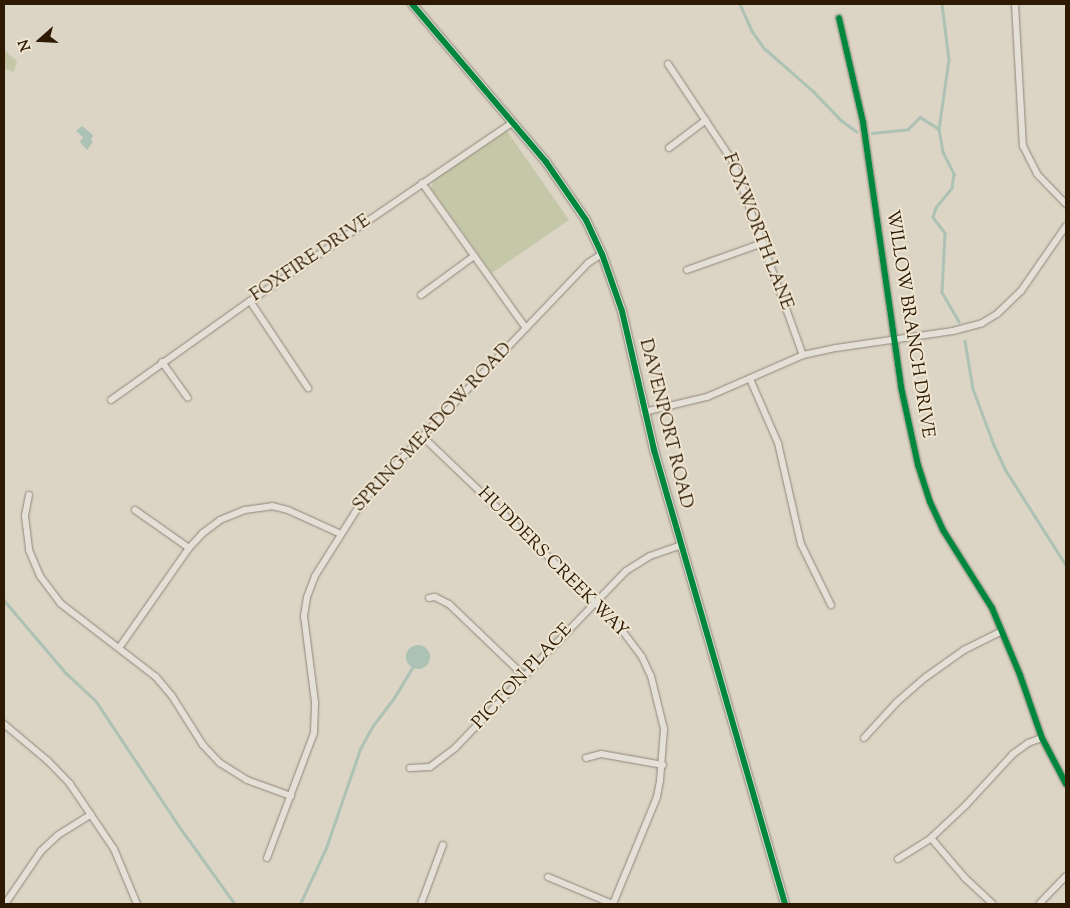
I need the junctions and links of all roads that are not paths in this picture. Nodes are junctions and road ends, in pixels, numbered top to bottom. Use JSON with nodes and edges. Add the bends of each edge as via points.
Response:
{"nodes":[{"id":1,"x":412,"y":4,"type":"edge"},
{"id":2,"x":1015,"y":4,"type":"edge"},
{"id":3,"x":839,"y":18,"type":"dead end"},
{"id":4,"x":668,"y":64,"type":"dead end"},
{"id":5,"x":706,"y":120,"type":"junction"},
{"id":6,"x":513,"y":122,"type":"junction"},
{"id":7,"x":669,"y":148,"type":"dead end"},
{"id":8,"x":422,"y":183,"type":"junction"},
{"id":9,"x":1066,"y":204,"type":"edge"},
{"id":10,"x":1066,"y":226,"type":"edge"},
{"id":11,"x":763,"y":243,"type":"junction"},
{"id":12,"x":602,"y":254,"type":"junction"},
{"id":13,"x":474,"y":256,"type":"junction"},
{"id":14,"x":687,"y":270,"type":"dead end"},
{"id":15,"x":421,"y":295,"type":"dead end"},
{"id":16,"x":250,"y":301,"type":"junction"},
{"id":17,"x":526,"y":328,"type":"junction"},
{"id":18,"x":894,"y":340,"type":"junction"},
{"id":19,"x":803,"y":355,"type":"junction"},
{"id":20,"x":162,"y":362,"type":"junction"},
{"id":21,"x":750,"y":379,"type":"junction"},
{"id":22,"x":308,"y":388,"type":"dead end"},
{"id":23,"x":188,"y":398,"type":"dead end"},
{"id":24,"x":111,"y":400,"type":"dead end"},
{"id":25,"x":644,"y":412,"type":"junction"},
{"id":26,"x":422,"y":437,"type":"junction"},
{"id":27,"x":29,"y":495,"type":"dead end"},
{"id":28,"x":135,"y":510,"type":"dead end"},
{"id":29,"x":341,"y":534,"type":"junction"},
{"id":30,"x":682,"y":545,"type":"junction"},
{"id":31,"x":189,"y":548,"type":"junction"},
{"id":32,"x":429,"y":598,"type":"dead end"},
{"id":33,"x":595,"y":602,"type":"junction"},
{"id":34,"x":831,"y":605,"type":"dead end"},
{"id":35,"x":1002,"y":631,"type":"junction"},
{"id":36,"x":119,"y":648,"type":"junction"},
{"id":37,"x":524,"y":676,"type":"junction"},
{"id":38,"x":4,"y":724,"type":"edge"},
{"id":39,"x":864,"y":738,"type":"dead end"},
{"id":40,"x":1042,"y":738,"type":"junction"},
{"id":41,"x":586,"y":758,"type":"dead end"},
{"id":42,"x":663,"y":765,"type":"junction"},
{"id":43,"x":410,"y":768,"type":"dead end"},
{"id":44,"x":1066,"y":784,"type":"edge"},
{"id":45,"x":291,"y":796,"type":"junction"},
{"id":46,"x":92,"y":814,"type":"junction"},
{"id":47,"x":931,"y":838,"type":"junction"},
{"id":48,"x":443,"y":845,"type":"dead end"},
{"id":49,"x":267,"y":858,"type":"dead end"},
{"id":50,"x":898,"y":858,"type":"dead end"},
{"id":51,"x":1066,"y":876,"type":"edge"},
{"id":52,"x":548,"y":878,"type":"dead end"},
{"id":53,"x":5,"y":904,"type":"edge"},
{"id":54,"x":137,"y":904,"type":"edge"},
{"id":55,"x":421,"y":904,"type":"edge"},
{"id":56,"x":613,"y":904,"type":"edge"},
{"id":57,"x":785,"y":904,"type":"edge"},
{"id":58,"x":993,"y":904,"type":"edge"},
{"id":59,"x":1039,"y":904,"type":"edge"}],
"edges":[{"from":1,"to":6,"type":"street","name":"DAVENPORT ROAD"},
{"from":2,"to":9,"type":"street","via":[[1024,146],[1037,174]]},
{"from":3,"to":18,"type":"street","name":"WILLOW BRANCH DRIVE","via":[[863,122]]},
{"from":4,"to":5,"type":"street","name":"FOXWORTH LANE"},
{"from":5,"to":7,"type":"street"},
{"from":5,"to":11,"type":"street","name":"FOXWORTH LANE","via":[[733,162]]},
{"from":6,"to":8,"type":"street","name":"FOXFIRE DRIVE"},
{"from":6,"to":12,"type":"street","name":"DAVENPORT ROAD","via":[[559,179],[586,220]]},
{"from":8,"to":13,"type":"street"},
{"from":8,"to":16,"type":"street","name":"FOXFIRE DRIVE"},
{"from":10,"to":18,"type":"street","via":[[1027,284],[997,314],[973,326]]},
{"from":11,"to":14,"type":"street"},
{"from":11,"to":19,"type":"street","name":"FOXWORTH LANE"},
{"from":12,"to":17,"type":"street","name":"SPRING MEADOW ROAD","via":[[588,263]]},
{"from":12,"to":25,"type":"street","name":"DAVENPORT ROAD","via":[[622,311]]},
{"from":13,"to":15,"type":"street"},
{"from":13,"to":17,"type":"street"},
{"from":16,"to":20,"type":"street","name":"FOXFIRE DRIVE"},
{"from":16,"to":22,"type":"street"},
{"from":17,"to":26,"type":"street","name":"SPRING MEADOW ROAD"},
{"from":18,"to":19,"type":"street"},
{"from":18,"to":35,"type":"street","name":"WILLOW BRANCH DRIVE","via":[[909,431],[930,502],[985,594]]},
{"from":19,"to":21,"type":"street"},
{"from":20,"to":23,"type":"street"},
{"from":20,"to":24,"type":"street","name":"FOXFIRE DRIVE"},
{"from":21,"to":25,"type":"street","via":[[707,397]]},
{"from":21,"to":34,"type":"street","via":[[778,443],[801,544]]},
{"from":25,"to":30,"type":"street","name":"DAVENPORT ROAD"},
{"from":26,"to":29,"type":"street","name":"SPRING MEADOW ROAD","via":[[376,485]]},
{"from":26,"to":33,"type":"street","name":"HUDDERS CREEK WAY"},
{"from":27,"to":36,"type":"street","via":[[26,536],[40,576],[71,613]]},
{"from":28,"to":31,"type":"street"},
{"from":29,"to":31,"type":"street","via":[[288,510],[258,507],[220,520]]},
{"from":29,"to":45,"type":"street","name":"SPRING MEADOW ROAD","via":[[316,576],[305,604],[304,627],[316,724]]},
{"from":30,"to":33,"type":"street","name":"PICTON PLACE","via":[[635,564]]},
{"from":30,"to":57,"type":"street","name":"DAVENPORT ROAD"},
{"from":31,"to":36,"type":"street"},
{"from":32,"to":37,"type":"street","via":[[435,597],[449,604]]},
{"from":33,"to":37,"type":"street","name":"PICTON PLACE"},
{"from":33,"to":42,"type":"street","name":"HUDDERS CREEK WAY","via":[[632,642],[650,676],[664,729]]},
{"from":35,"to":39,"type":"street","via":[[964,650],[926,676]]},
{"from":35,"to":40,"type":"street","name":"WILLOW BRANCH DRIVE"},
{"from":36,"to":45,"type":"street","via":[[162,684],[203,745],[220,763],[247,780]]},
{"from":37,"to":43,"type":"street","name":"PICTON PLACE","via":[[439,761],[426,768]]},
{"from":38,"to":46,"type":"street","via":[[57,769]]},
{"from":40,"to":44,"type":"street","name":"WILLOW BRANCH DRIVE"},
{"from":40,"to":47,"type":"street","via":[[1013,754]]},
{"from":41,"to":42,"type":"street","via":[[601,754]]},
{"from":42,"to":56,"type":"street","name":"HUDDERS CREEK WAY","via":[[657,797]]},
{"from":45,"to":49,"type":"street","name":"SPRING MEADOW ROAD"},
{"from":46,"to":53,"type":"street","via":[[58,835],[41,851]]},
{"from":46,"to":54,"type":"street","via":[[114,849]]},
{"from":47,"to":50,"type":"street"},
{"from":47,"to":58,"type":"street","via":[[965,878]]},
{"from":48,"to":55,"type":"street"},
{"from":51,"to":59,"type":"street"},
{"from":52,"to":56,"type":"street"}]}
